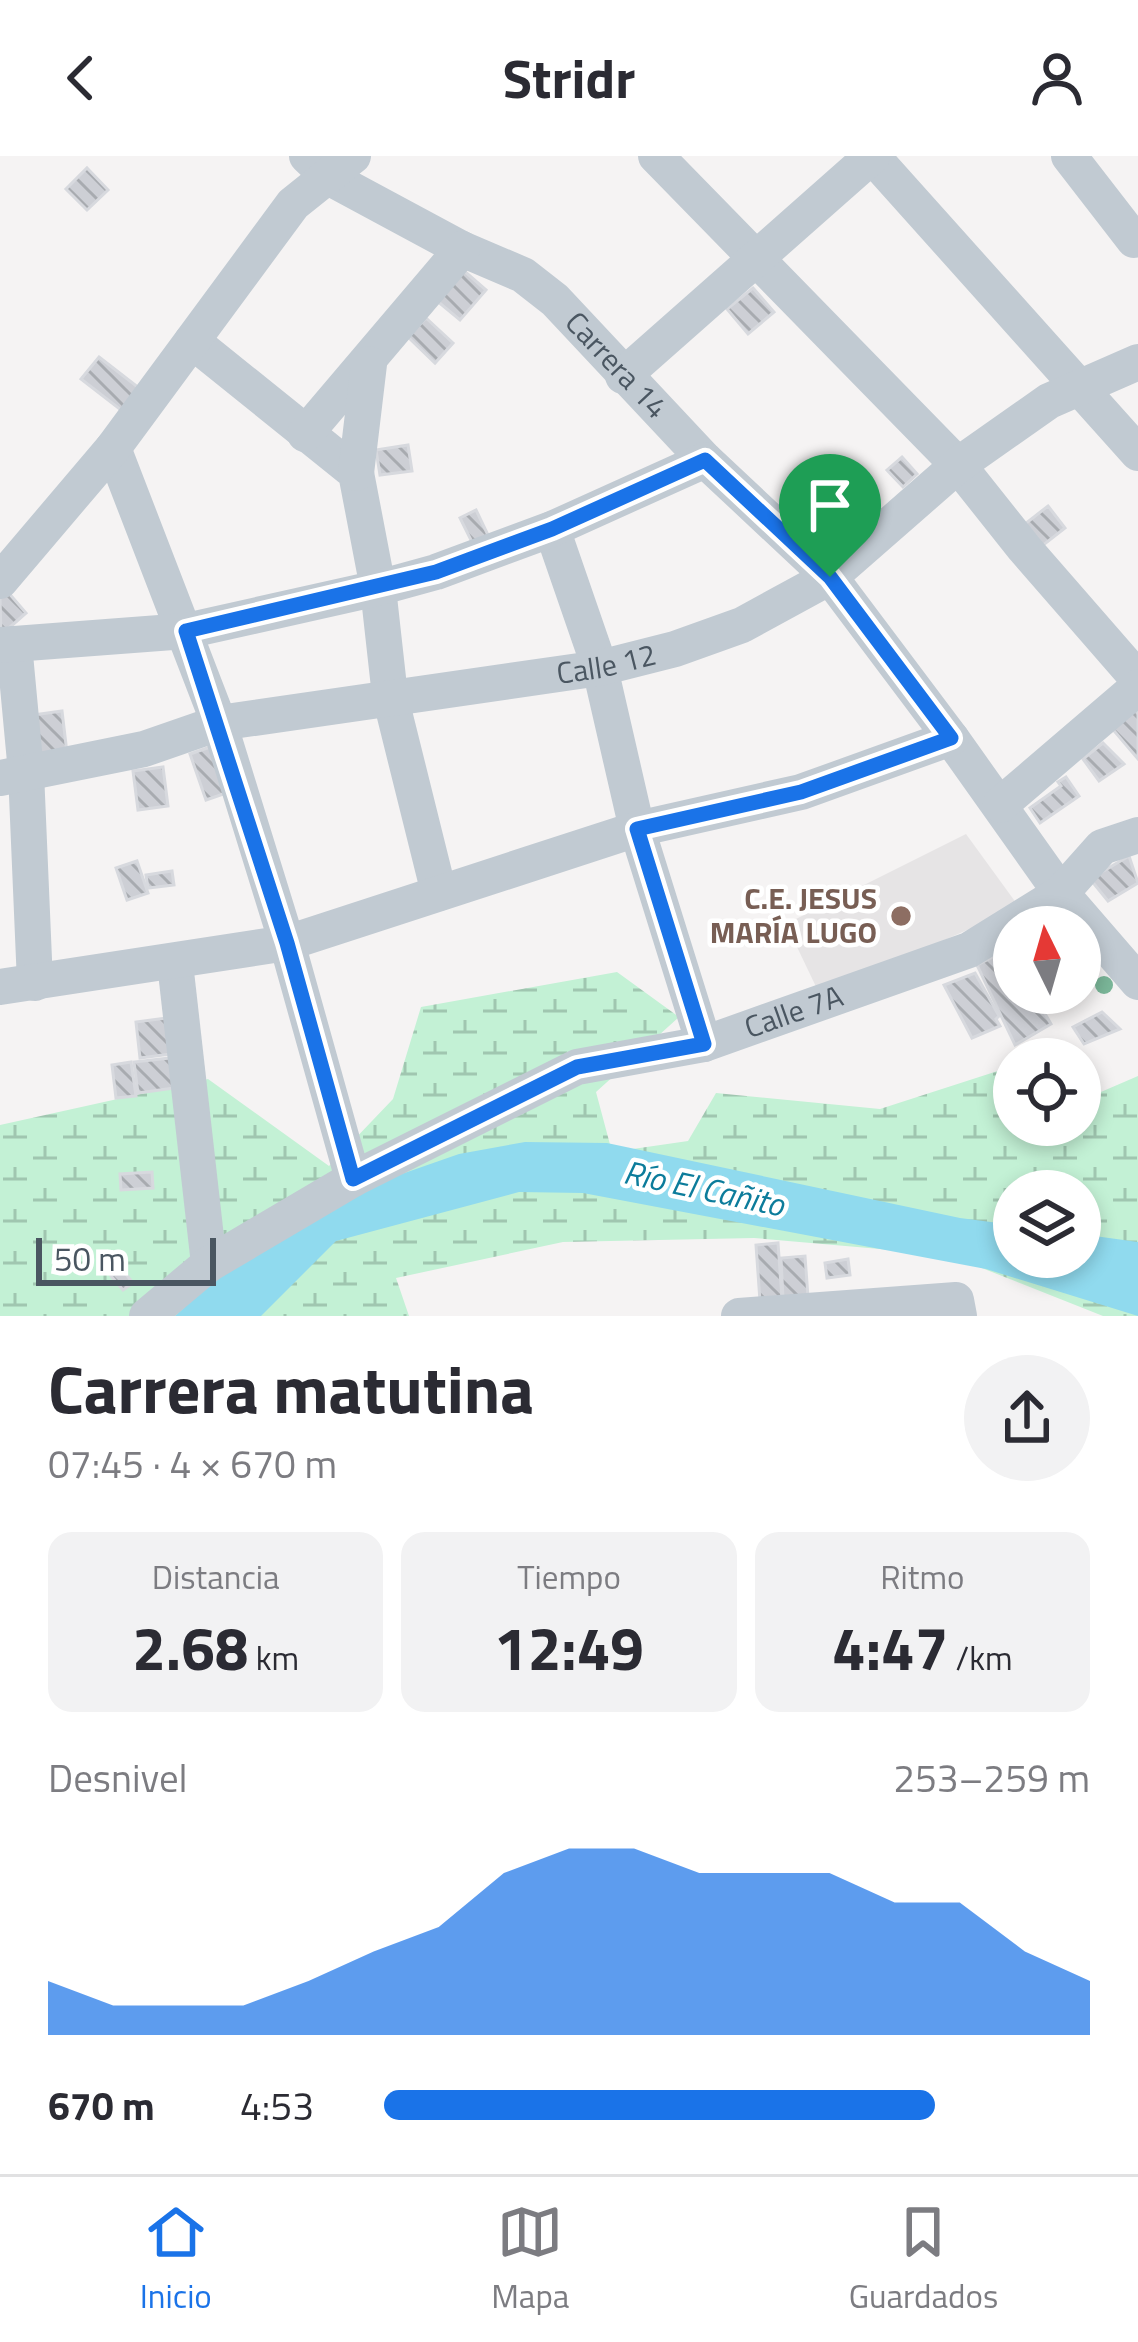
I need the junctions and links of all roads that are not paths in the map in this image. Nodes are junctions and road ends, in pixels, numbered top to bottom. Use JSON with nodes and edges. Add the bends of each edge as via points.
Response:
{"nodes":[{"id":1,"x":656,"y":156,"type":"edge"},
{"id":2,"x":872,"y":156,"type":"edge"},
{"id":3,"x":1069,"y":156,"type":"edge"},
{"id":4,"x":330,"y":163,"type":"edge"},
{"id":5,"x":1136,"y":240,"type":"edge"},
{"id":6,"x":462,"y":249,"type":"junction"},
{"id":7,"x":757,"y":262,"type":"junction"},
{"id":8,"x":193,"y":341,"type":"junction"},
{"id":9,"x":1138,"y":362,"type":"edge"},
{"id":10,"x":369,"y":364,"type":"junction"},
{"id":11,"x":623,"y":376,"type":"junction"},
{"id":12,"x":1076,"y":387,"type":"junction"},
{"id":13,"x":305,"y":434,"type":"junction"},
{"id":14,"x":112,"y":448,"type":"junction"},
{"id":15,"x":1138,"y":453,"type":"edge"},
{"id":16,"x":705,"y":460,"type":"junction"},
{"id":17,"x":958,"y":465,"type":"junction"},
{"id":18,"x":356,"y":473,"type":"junction"},
{"id":19,"x":552,"y":529,"type":"junction"},
{"id":20,"x":830,"y":577,"type":"junction"},
{"id":21,"x":0,"y":581,"type":"edge"},
{"id":22,"x":378,"y":588,"type":"junction"},
{"id":23,"x":186,"y":631,"type":"junction"},
{"id":24,"x":7,"y":644,"type":"edge"},
{"id":25,"x":599,"y":668,"type":"junction"},
{"id":26,"x":1138,"y":683,"type":"edge"},
{"id":27,"x":390,"y":696,"type":"junction"},
{"id":28,"x":219,"y":723,"type":"junction"},
{"id":29,"x":951,"y":738,"type":"junction"},
{"id":30,"x":13,"y":775,"type":"edge"},
{"id":31,"x":1000,"y":805,"type":"junction"},
{"id":32,"x":637,"y":829,"type":"junction"},
{"id":33,"x":1138,"y":835,"type":"edge"},
{"id":34,"x":439,"y":893,"type":"junction"},
{"id":35,"x":1060,"y":893,"type":"junction"},
{"id":36,"x":287,"y":943,"type":"junction"},
{"id":37,"x":175,"y":963,"type":"junction"},
{"id":38,"x":1138,"y":982,"type":"edge"},
{"id":39,"x":18,"y":985,"type":"edge"},
{"id":40,"x":704,"y":1044,"type":"junction"},
{"id":41,"x":353,"y":1179,"type":"junction"},
{"id":42,"x":209,"y":1264,"type":"junction"},
{"id":43,"x":958,"y":1308,"type":"edge"},
{"id":44,"x":753,"y":1315,"type":"edge"},
{"id":45,"x":147,"y":1316,"type":"edge"}],
"edges":[{"from":1,"to":7,"type":"street"},
{"from":2,"to":7,"type":"street"},
{"from":2,"to":12,"type":"street"},
{"from":3,"to":5,"type":"street"},
{"from":4,"to":6,"type":"street","name":"Carrera 14"},
{"from":4,"to":8,"type":"street"},
{"from":6,"to":10,"type":"street"},
{"from":6,"to":11,"type":"street","name":"Carrera 14","via":[[555,299]]},
{"from":7,"to":11,"type":"street"},
{"from":7,"to":17,"type":"street"},
{"from":8,"to":13,"type":"street"},
{"from":8,"to":14,"type":"street"},
{"from":9,"to":12,"type":"street","name":"Calle 12"},
{"from":10,"to":13,"type":"street"},
{"from":10,"to":18,"type":"street"},
{"from":11,"to":16,"type":"street","name":"Carrera 14"},
{"from":12,"to":15,"type":"street"},
{"from":12,"to":17,"type":"street","name":"Calle 12"},
{"from":13,"to":18,"type":"street"},
{"from":14,"to":21,"type":"street"},
{"from":14,"to":23,"type":"street"},
{"from":16,"to":19,"type":"street"},
{"from":16,"to":20,"type":"street","name":"Carrera 14"},
{"from":17,"to":20,"type":"street","name":"Calle 12"},
{"from":17,"to":26,"type":"street"},
{"from":18,"to":22,"type":"street"},
{"from":19,"to":22,"type":"street"},
{"from":19,"to":25,"type":"street"},
{"from":20,"to":25,"type":"street","name":"Calle 12","via":[[742,625]]},
{"from":20,"to":29,"type":"street","name":"Carrera 14"},
{"from":22,"to":23,"type":"street"},
{"from":22,"to":27,"type":"street"},
{"from":23,"to":24,"type":"street"},
{"from":23,"to":28,"type":"street"},
{"from":24,"to":30,"type":"street"},
{"from":25,"to":27,"type":"street","name":"Calle 12"},
{"from":25,"to":32,"type":"street"},
{"from":26,"to":31,"type":"street"},
{"from":27,"to":28,"type":"street","name":"Calle 12"},
{"from":27,"to":34,"type":"street"},
{"from":28,"to":30,"type":"street","name":"Calle 12","via":[[144,749]]},
{"from":28,"to":36,"type":"street"},
{"from":29,"to":31,"type":"street","name":"Carrera 14"},
{"from":29,"to":32,"type":"street","via":[[801,792]]},
{"from":30,"to":39,"type":"street"},
{"from":31,"to":35,"type":"street","name":"Carrera 14"},
{"from":32,"to":34,"type":"street"},
{"from":32,"to":40,"type":"street"},
{"from":33,"to":35,"type":"street","name":"Calle 7A","via":[[1102,847]]},
{"from":34,"to":36,"type":"street"},
{"from":35,"to":38,"type":"street","name":"Carrera 14"},
{"from":35,"to":40,"type":"street","name":"Calle 7A","via":[[969,950]]},
{"from":36,"to":37,"type":"street"},
{"from":36,"to":41,"type":"street"},
{"from":37,"to":39,"type":"street"},
{"from":37,"to":42,"type":"street"},
{"from":40,"to":41,"type":"street","name":"Calle 7A","via":[[577,1067]]},
{"from":41,"to":42,"type":"street","name":"Calle 7A"},
{"from":42,"to":45,"type":"street","name":"Calle 7A"},
{"from":43,"to":44,"type":"street"}]}
